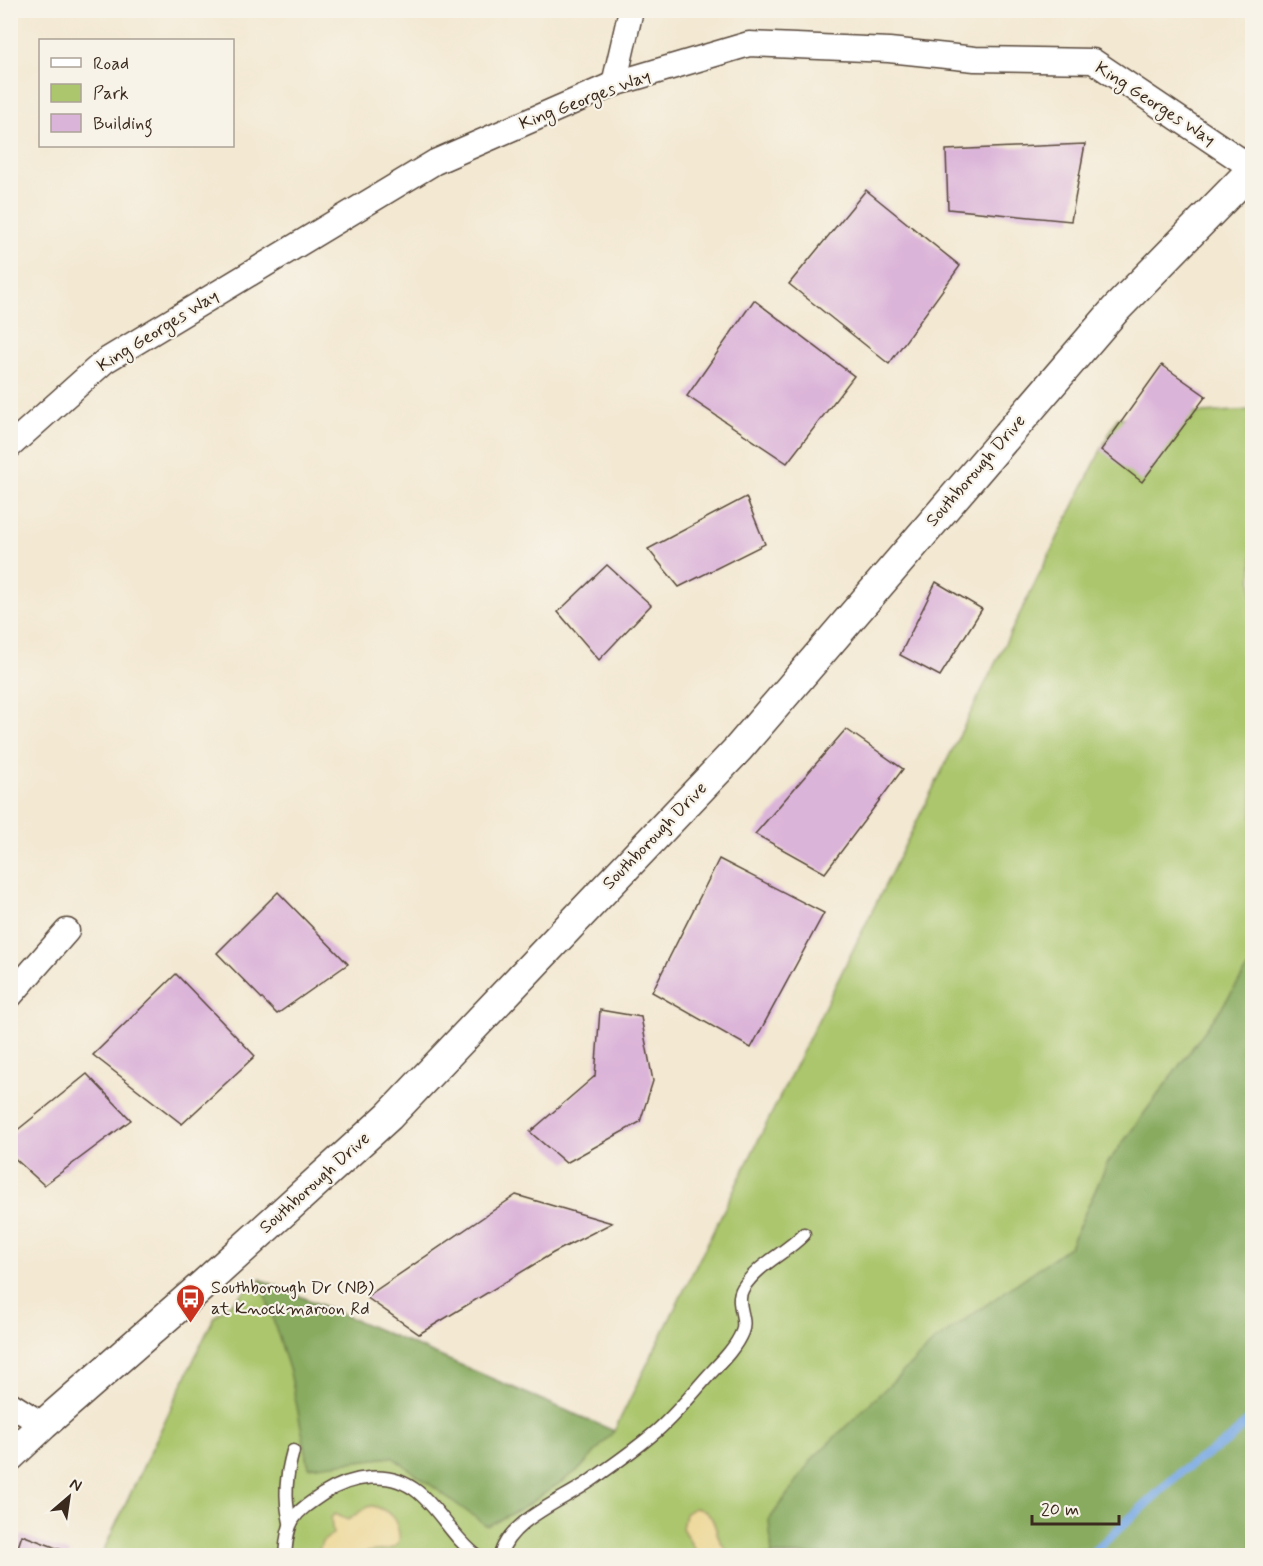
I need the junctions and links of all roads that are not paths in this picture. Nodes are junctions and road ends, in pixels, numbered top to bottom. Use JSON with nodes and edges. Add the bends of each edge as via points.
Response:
{"nodes":[{"id":1,"x":631,"y":10,"type":"edge"},
{"id":2,"x":614,"y":84,"type":"junction"},
{"id":3,"x":1252,"y":169,"type":"edge"},
{"id":4,"x":10,"y":446,"type":"edge"},
{"id":5,"x":67,"y":931,"type":"dead end"},
{"id":6,"x":10,"y":996,"type":"edge"},
{"id":7,"x":804,"y":1234,"type":"dead end"},
{"id":8,"x":10,"y":1404,"type":"edge"},
{"id":9,"x":43,"y":1425,"type":"junction"},
{"id":10,"x":293,"y":1451,"type":"dead end"},
{"id":11,"x":10,"y":1456,"type":"edge"},
{"id":12,"x":290,"y":1522,"type":"junction"},
{"id":13,"x":285,"y":1556,"type":"edge"},
{"id":14,"x":477,"y":1556,"type":"edge"},
{"id":15,"x":500,"y":1556,"type":"edge"}],
"edges":[{"from":1,"to":2,"type":"street"},
{"from":2,"to":3,"type":"street","name":"King Georges Way","via":[[749,45],[889,50],[975,59],[1093,61]]},
{"from":2,"to":4,"type":"street","name":"King Georges Way","via":[[435,162],[105,361]]},
{"from":3,"to":9,"type":"street","name":"Southborough Drive","via":[[1115,310],[738,749],[397,1108]]},
{"from":5,"to":6,"type":"street"},
{"from":7,"to":15,"type":"lane","via":[[770,1259],[743,1289],[739,1301],[743,1329],[740,1336],[684,1404],[652,1435],[594,1479],[520,1526],[505,1541]]},
{"from":8,"to":9,"type":"street"},
{"from":9,"to":11,"type":"street","name":"Southborough Drive"},
{"from":10,"to":12,"type":"lane","via":[[286,1476],[285,1504]]},
{"from":12,"to":13,"type":"lane"},
{"from":12,"to":14,"type":"lane","via":[[331,1489],[357,1478],[380,1477],[416,1490]]}]}
